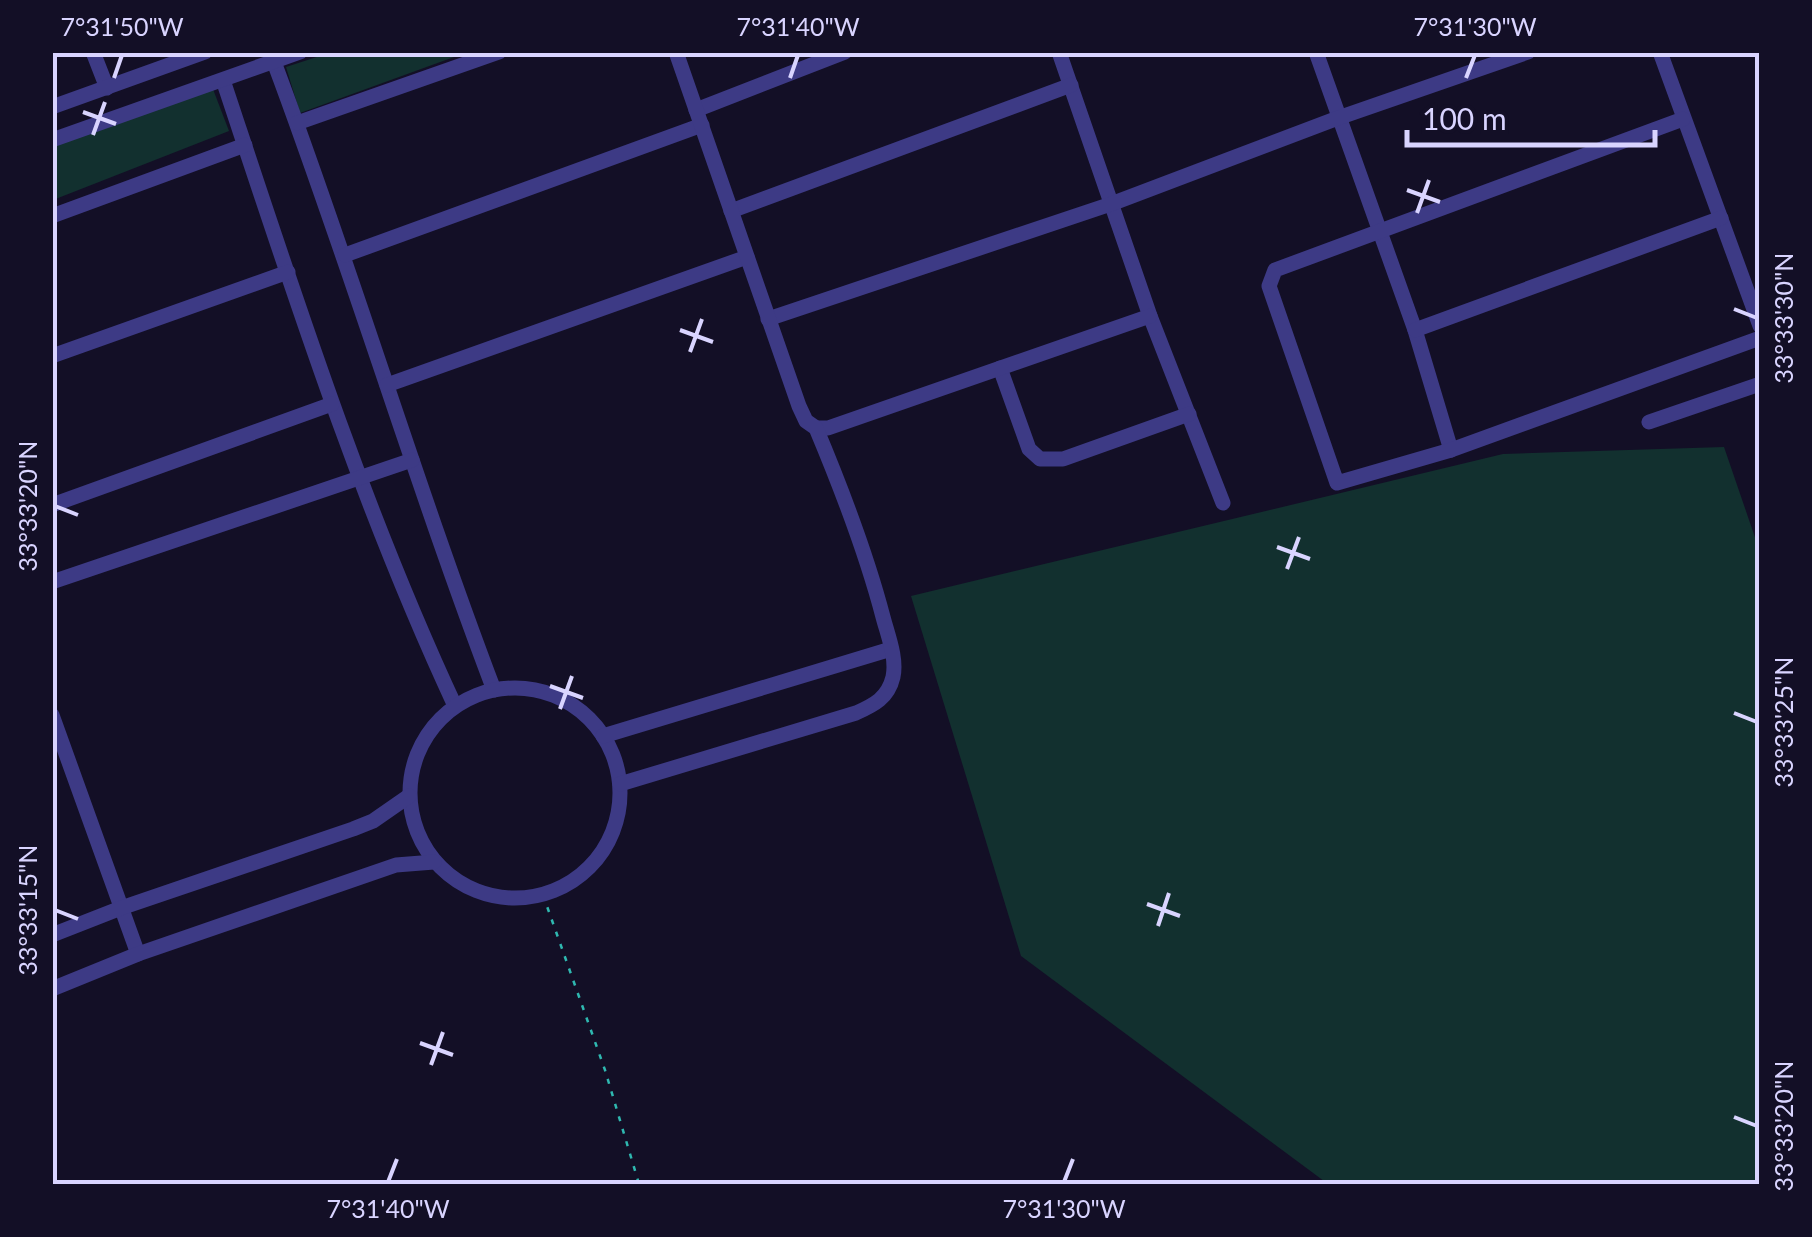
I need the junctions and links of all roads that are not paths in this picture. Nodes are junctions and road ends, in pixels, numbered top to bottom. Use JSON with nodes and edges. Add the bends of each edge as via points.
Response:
{"nodes":[{"id":1,"x":94,"y":52,"type":"edge"},
{"id":2,"x":205,"y":52,"type":"edge"},
{"id":3,"x":300,"y":52,"type":"edge"},
{"id":4,"x":499,"y":52,"type":"edge"},
{"id":5,"x":676,"y":52,"type":"edge"},
{"id":6,"x":845,"y":52,"type":"edge"},
{"id":7,"x":1059,"y":52,"type":"edge"},
{"id":8,"x":1316,"y":52,"type":"edge"},
{"id":9,"x":1528,"y":52,"type":"edge"},
{"id":10,"x":1660,"y":52,"type":"edge"},
{"id":11,"x":274,"y":62,"type":"junction"},
{"id":12,"x":223,"y":80,"type":"junction"},
{"id":13,"x":1070,"y":86,"type":"junction"},
{"id":14,"x":107,"y":88,"type":"junction"},
{"id":15,"x":52,"y":107,"type":"edge"},
{"id":16,"x":699,"y":117,"type":"junction"},
{"id":17,"x":1338,"y":118,"type":"junction"},
{"id":18,"x":1684,"y":118,"type":"junction"},
{"id":19,"x":297,"y":123,"type":"junction"},
{"id":20,"x":52,"y":140,"type":"edge"},
{"id":21,"x":245,"y":145,"type":"junction"},
{"id":22,"x":1112,"y":204,"type":"junction"},
{"id":23,"x":731,"y":210,"type":"junction"},
{"id":24,"x":52,"y":216,"type":"edge"},
{"id":25,"x":1721,"y":218,"type":"junction"},
{"id":26,"x":1378,"y":230,"type":"junction"},
{"id":27,"x":345,"y":255,"type":"junction"},
{"id":28,"x":746,"y":257,"type":"junction"},
{"id":29,"x":288,"y":272,"type":"junction"},
{"id":30,"x":1150,"y":316,"type":"junction"},
{"id":31,"x":768,"y":319,"type":"junction"},
{"id":32,"x":1760,"y":326,"type":"edge"},
{"id":33,"x":1415,"y":330,"type":"junction"},
{"id":34,"x":1760,"y":338,"type":"edge"},
{"id":35,"x":52,"y":356,"type":"edge"},
{"id":36,"x":1000,"y":368,"type":"junction"},
{"id":37,"x":388,"y":384,"type":"junction"},
{"id":38,"x":1760,"y":384,"type":"edge"},
{"id":39,"x":332,"y":404,"type":"junction"},
{"id":40,"x":1189,"y":414,"type":"junction"},
{"id":41,"x":1649,"y":422,"type":"dead end"},
{"id":42,"x":816,"y":428,"type":"junction"},
{"id":43,"x":1451,"y":450,"type":"junction"},
{"id":44,"x":412,"y":460,"type":"junction"},
{"id":45,"x":361,"y":477,"type":"junction"},
{"id":46,"x":1223,"y":503,"type":"dead end"},
{"id":47,"x":52,"y":506,"type":"edge"},
{"id":48,"x":52,"y":582,"type":"edge"},
{"id":49,"x":891,"y":649,"type":"junction"},
{"id":50,"x":494,"y":690,"type":"junction"},
{"id":51,"x":455,"y":706,"type":"junction"},
{"id":52,"x":52,"y":715,"type":"edge"},
{"id":53,"x":603,"y":736,"type":"junction"},
{"id":54,"x":620,"y":784,"type":"junction"},
{"id":55,"x":409,"y":796,"type":"junction"},
{"id":56,"x":434,"y":862,"type":"junction"},
{"id":57,"x":121,"y":908,"type":"junction"},
{"id":58,"x":52,"y":935,"type":"edge"},
{"id":59,"x":138,"y":954,"type":"junction"},
{"id":60,"x":52,"y":989,"type":"edge"}],
"edges":[{"from":1,"to":14,"type":"street"},
{"from":2,"to":14,"type":"street"},
{"from":3,"to":11,"type":"street"},
{"from":4,"to":19,"type":"street"},
{"from":5,"to":16,"type":"street"},
{"from":6,"to":16,"type":"street"},
{"from":7,"to":13,"type":"street"},
{"from":8,"to":17,"type":"street"},
{"from":9,"to":17,"type":"street"},
{"from":10,"to":18,"type":"street"},
{"from":11,"to":12,"type":"street"},
{"from":11,"to":19,"type":"street"},
{"from":12,"to":20,"type":"street"},
{"from":12,"to":21,"type":"street"},
{"from":13,"to":22,"type":"street"},
{"from":13,"to":23,"type":"street"},
{"from":14,"to":15,"type":"street"},
{"from":16,"to":23,"type":"street"},
{"from":16,"to":27,"type":"street"},
{"from":17,"to":22,"type":"street"},
{"from":17,"to":26,"type":"street"},
{"from":18,"to":25,"type":"street"},
{"from":18,"to":26,"type":"street"},
{"from":19,"to":27,"type":"street"},
{"from":21,"to":24,"type":"street"},
{"from":21,"to":29,"type":"street"},
{"from":22,"to":30,"type":"street"},
{"from":22,"to":31,"type":"street"},
{"from":23,"to":28,"type":"street"},
{"from":25,"to":32,"type":"street"},
{"from":25,"to":33,"type":"street"},
{"from":26,"to":33,"type":"street"},
{"from":26,"to":43,"type":"street","via":[[1281,266],[1270,286],[1336,483]]},
{"from":27,"to":37,"type":"street"},
{"from":28,"to":31,"type":"street"},
{"from":28,"to":37,"type":"street"},
{"from":29,"to":35,"type":"street"},
{"from":29,"to":39,"type":"street"},
{"from":30,"to":36,"type":"street"},
{"from":30,"to":40,"type":"street"},
{"from":31,"to":42,"type":"street","via":[[799,406]]},
{"from":33,"to":43,"type":"street"},
{"from":34,"to":43,"type":"street"},
{"from":36,"to":40,"type":"street","via":[[1029,449],[1040,459],[1063,459]]},
{"from":36,"to":42,"type":"street"},
{"from":37,"to":44,"type":"street"},
{"from":38,"to":41,"type":"street"},
{"from":39,"to":45,"type":"street"},
{"from":39,"to":47,"type":"street"},
{"from":40,"to":46,"type":"street"},
{"from":42,"to":49,"type":"street","via":[[872,574]]},
{"from":44,"to":45,"type":"street"},
{"from":44,"to":50,"type":"street"},
{"from":45,"to":48,"type":"street"},
{"from":45,"to":51,"type":"street"},
{"from":49,"to":53,"type":"street"},
{"from":49,"to":54,"type":"street","via":[[894,663],[880,702]]},
{"from":50,"to":51,"type":"street"},
{"from":50,"to":53,"type":"street","via":[[526,688],[556,696]]},
{"from":51,"to":55,"type":"street","via":[[421,745]]},
{"from":52,"to":57,"type":"street"},
{"from":53,"to":54,"type":"street"},
{"from":54,"to":56,"type":"street","via":[[617,820],[602,854],[576,880],[543,895],[508,898],[473,890]]},
{"from":55,"to":56,"type":"street"},
{"from":55,"to":57,"type":"street","via":[[352,830]]},
{"from":56,"to":59,"type":"street","via":[[396,865]]},
{"from":57,"to":58,"type":"street"},
{"from":57,"to":59,"type":"street"},
{"from":59,"to":60,"type":"street"}]}
